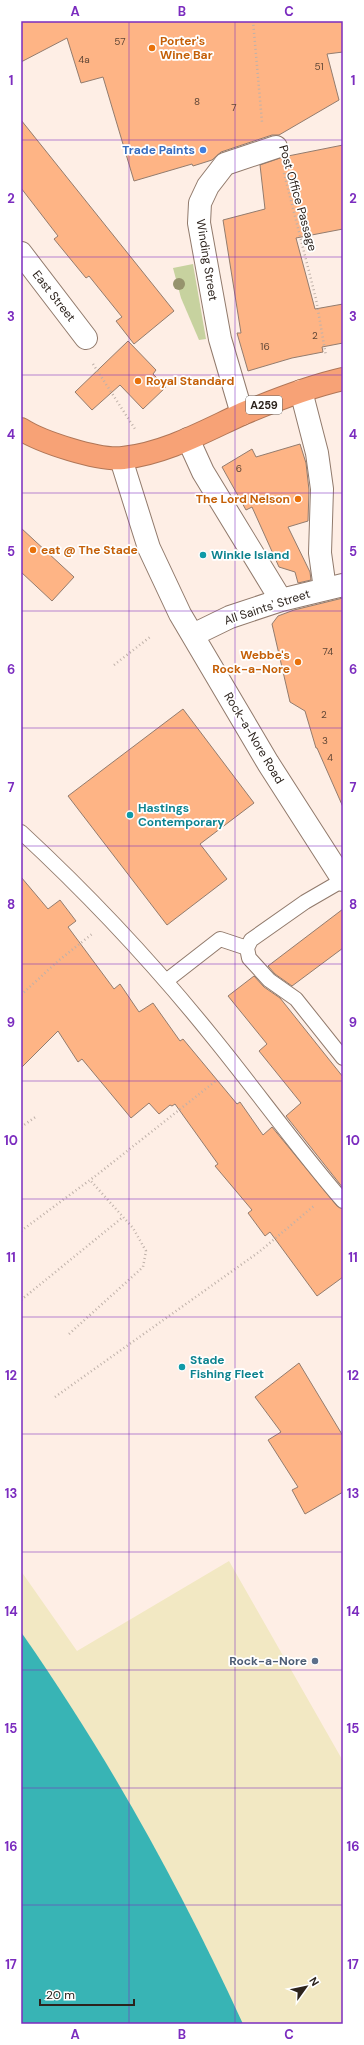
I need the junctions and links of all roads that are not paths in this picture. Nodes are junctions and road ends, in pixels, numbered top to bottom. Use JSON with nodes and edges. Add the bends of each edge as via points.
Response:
{"nodes":[{"id":1,"x":276,"y":147,"type":"road end"},
{"id":2,"x":21,"y":253,"type":"edge"},
{"id":3,"x":86,"y":338,"type":"road end"},
{"id":4,"x":337,"y":381,"type":"edge"},
{"id":5,"x":301,"y":391,"type":"junction"},
{"id":6,"x":242,"y":414,"type":"junction"},
{"id":7,"x":21,"y":429,"type":"edge"},
{"id":8,"x":188,"y":440,"type":"junction"},
{"id":9,"x":121,"y":458,"type":"junction"},
{"id":10,"x":334,"y":587,"type":"edge"},
{"id":11,"x":281,"y":600,"type":"junction"},
{"id":12,"x":193,"y":635,"type":"junction"},
{"id":13,"x":21,"y":832,"type":"edge"},
{"id":14,"x":343,"y":880,"type":"edge"},
{"id":15,"x":248,"y":948,"type":"junction"},
{"id":16,"x":166,"y":981,"type":"junction"},
{"id":17,"x":343,"y":1058,"type":"edge"},
{"id":18,"x":343,"y":1201,"type":"edge"}],
"edges":[{"from":1,"to":6,"type":"street","name":"Winding Street","via":[[225,164],[208,186],[200,203],[200,223],[220,339]]},
{"from":2,"to":3,"type":"street","name":"East Street"},
{"from":4,"to":5,"type":"highway","number":"A259"},
{"from":5,"to":6,"type":"highway","number":"A259"},
{"from":5,"to":10,"type":"street","via":[[318,453],[322,489],[320,554]]},
{"from":6,"to":8,"type":"highway","number":"A259"},
{"from":7,"to":9,"type":"highway","number":"A259","via":[[77,453]]},
{"from":8,"to":9,"type":"highway","number":"A259","via":[[150,453]]},
{"from":8,"to":11,"type":"street","via":[[203,472]]},
{"from":9,"to":12,"type":"street","name":"Rock-a-Nore Road","via":[[149,548],[180,614]]},
{"from":10,"to":11,"type":"street","name":"All Saints' Street"},
{"from":11,"to":12,"type":"street","name":"All Saints' Street","via":[[230,617]]},
{"from":12,"to":14,"type":"street","name":"Rock-a-Nore Road","via":[[268,763]]},
{"from":13,"to":16,"type":"lane","via":[[58,866]]},
{"from":14,"to":15,"type":"lane","via":[[305,902],[251,940]]},
{"from":15,"to":16,"type":"lane","via":[[220,939]]},
{"from":15,"to":17,"type":"lane","via":[[250,958],[269,980],[296,999]]},
{"from":16,"to":18,"type":"lane"}]}
